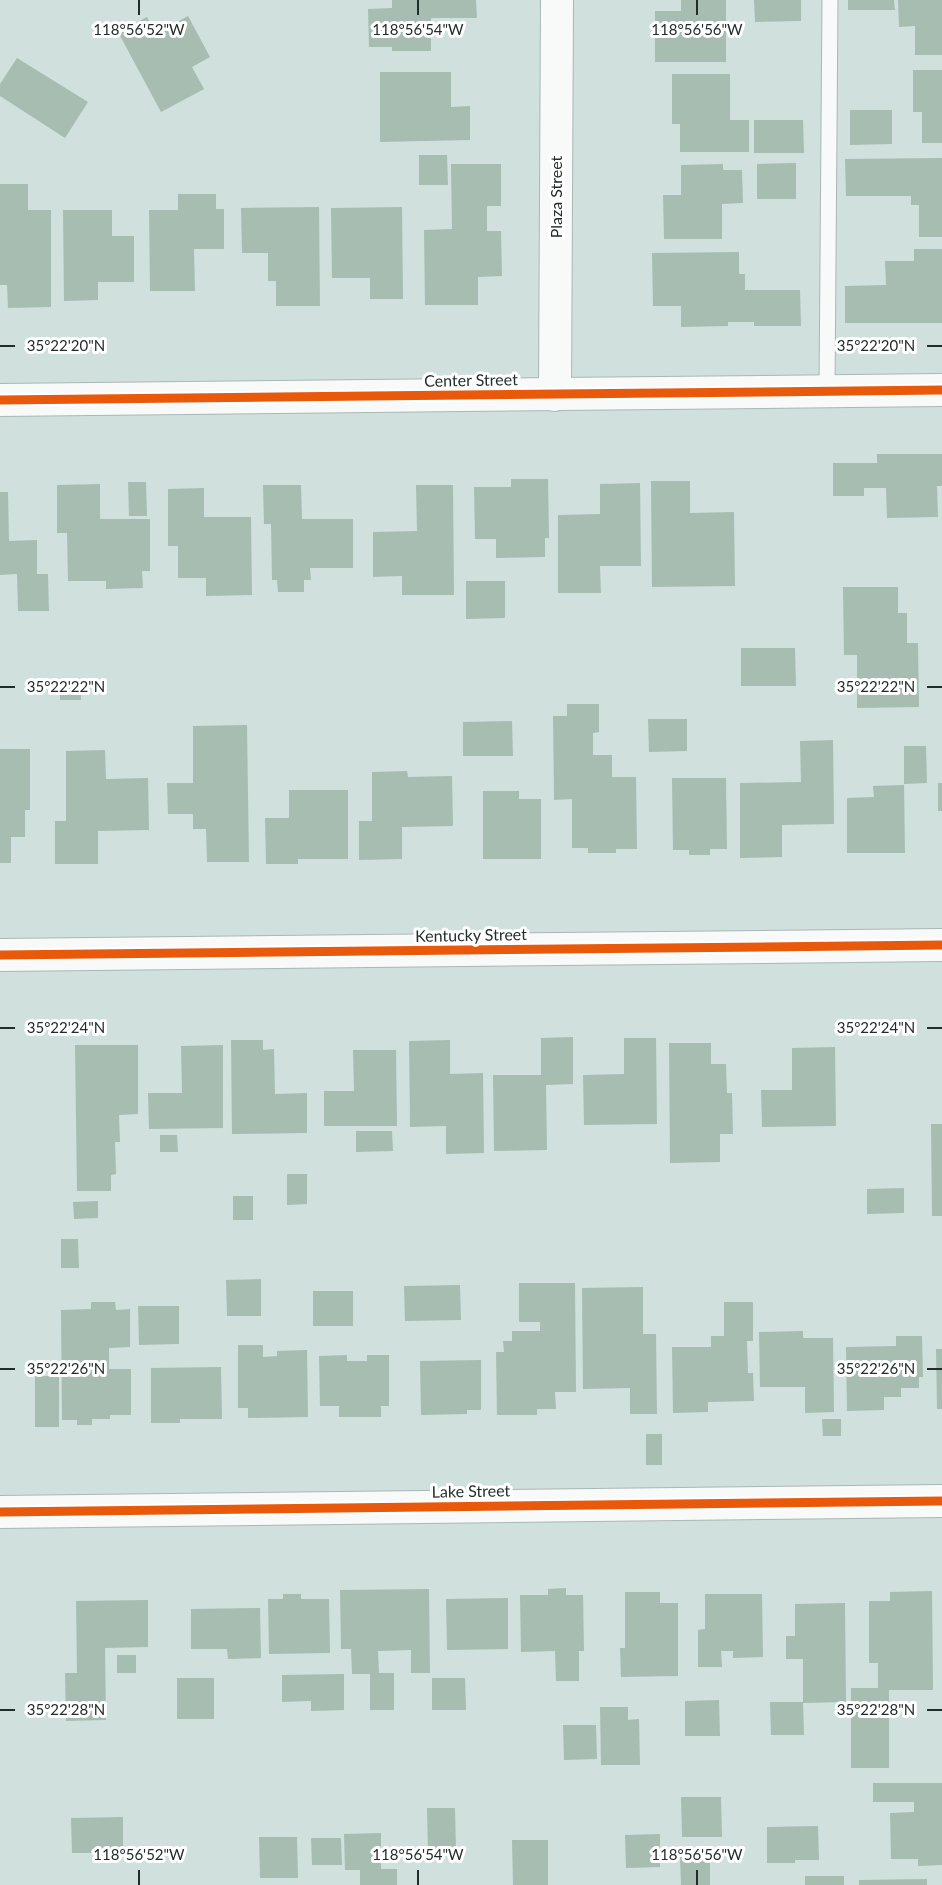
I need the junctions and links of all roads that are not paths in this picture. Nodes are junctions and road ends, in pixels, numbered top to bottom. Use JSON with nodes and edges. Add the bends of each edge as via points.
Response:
{"nodes":[{"id":1,"x":557,"y":0,"type":"edge"},
{"id":2,"x":830,"y":0,"type":"edge"},
{"id":3,"x":942,"y":390,"type":"edge"},
{"id":4,"x":827,"y":391,"type":"junction"},
{"id":5,"x":555,"y":395,"type":"junction"},
{"id":6,"x":0,"y":400,"type":"edge"},
{"id":7,"x":942,"y":945,"type":"edge"},
{"id":8,"x":0,"y":955,"type":"edge"},
{"id":9,"x":942,"y":1501,"type":"edge"},
{"id":10,"x":0,"y":1512,"type":"edge"}],
"edges":[{"from":1,"to":5,"type":"street","name":"Plaza Street"},
{"from":2,"to":4,"type":"lane"},
{"from":3,"to":4,"type":"street","name":"Center Street"},
{"from":4,"to":5,"type":"street","name":"Center Street"},
{"from":5,"to":6,"type":"street","name":"Center Street"},
{"from":7,"to":8,"type":"street","name":"Kentucky Street"},
{"from":9,"to":10,"type":"street","name":"Lake Street"}]}
